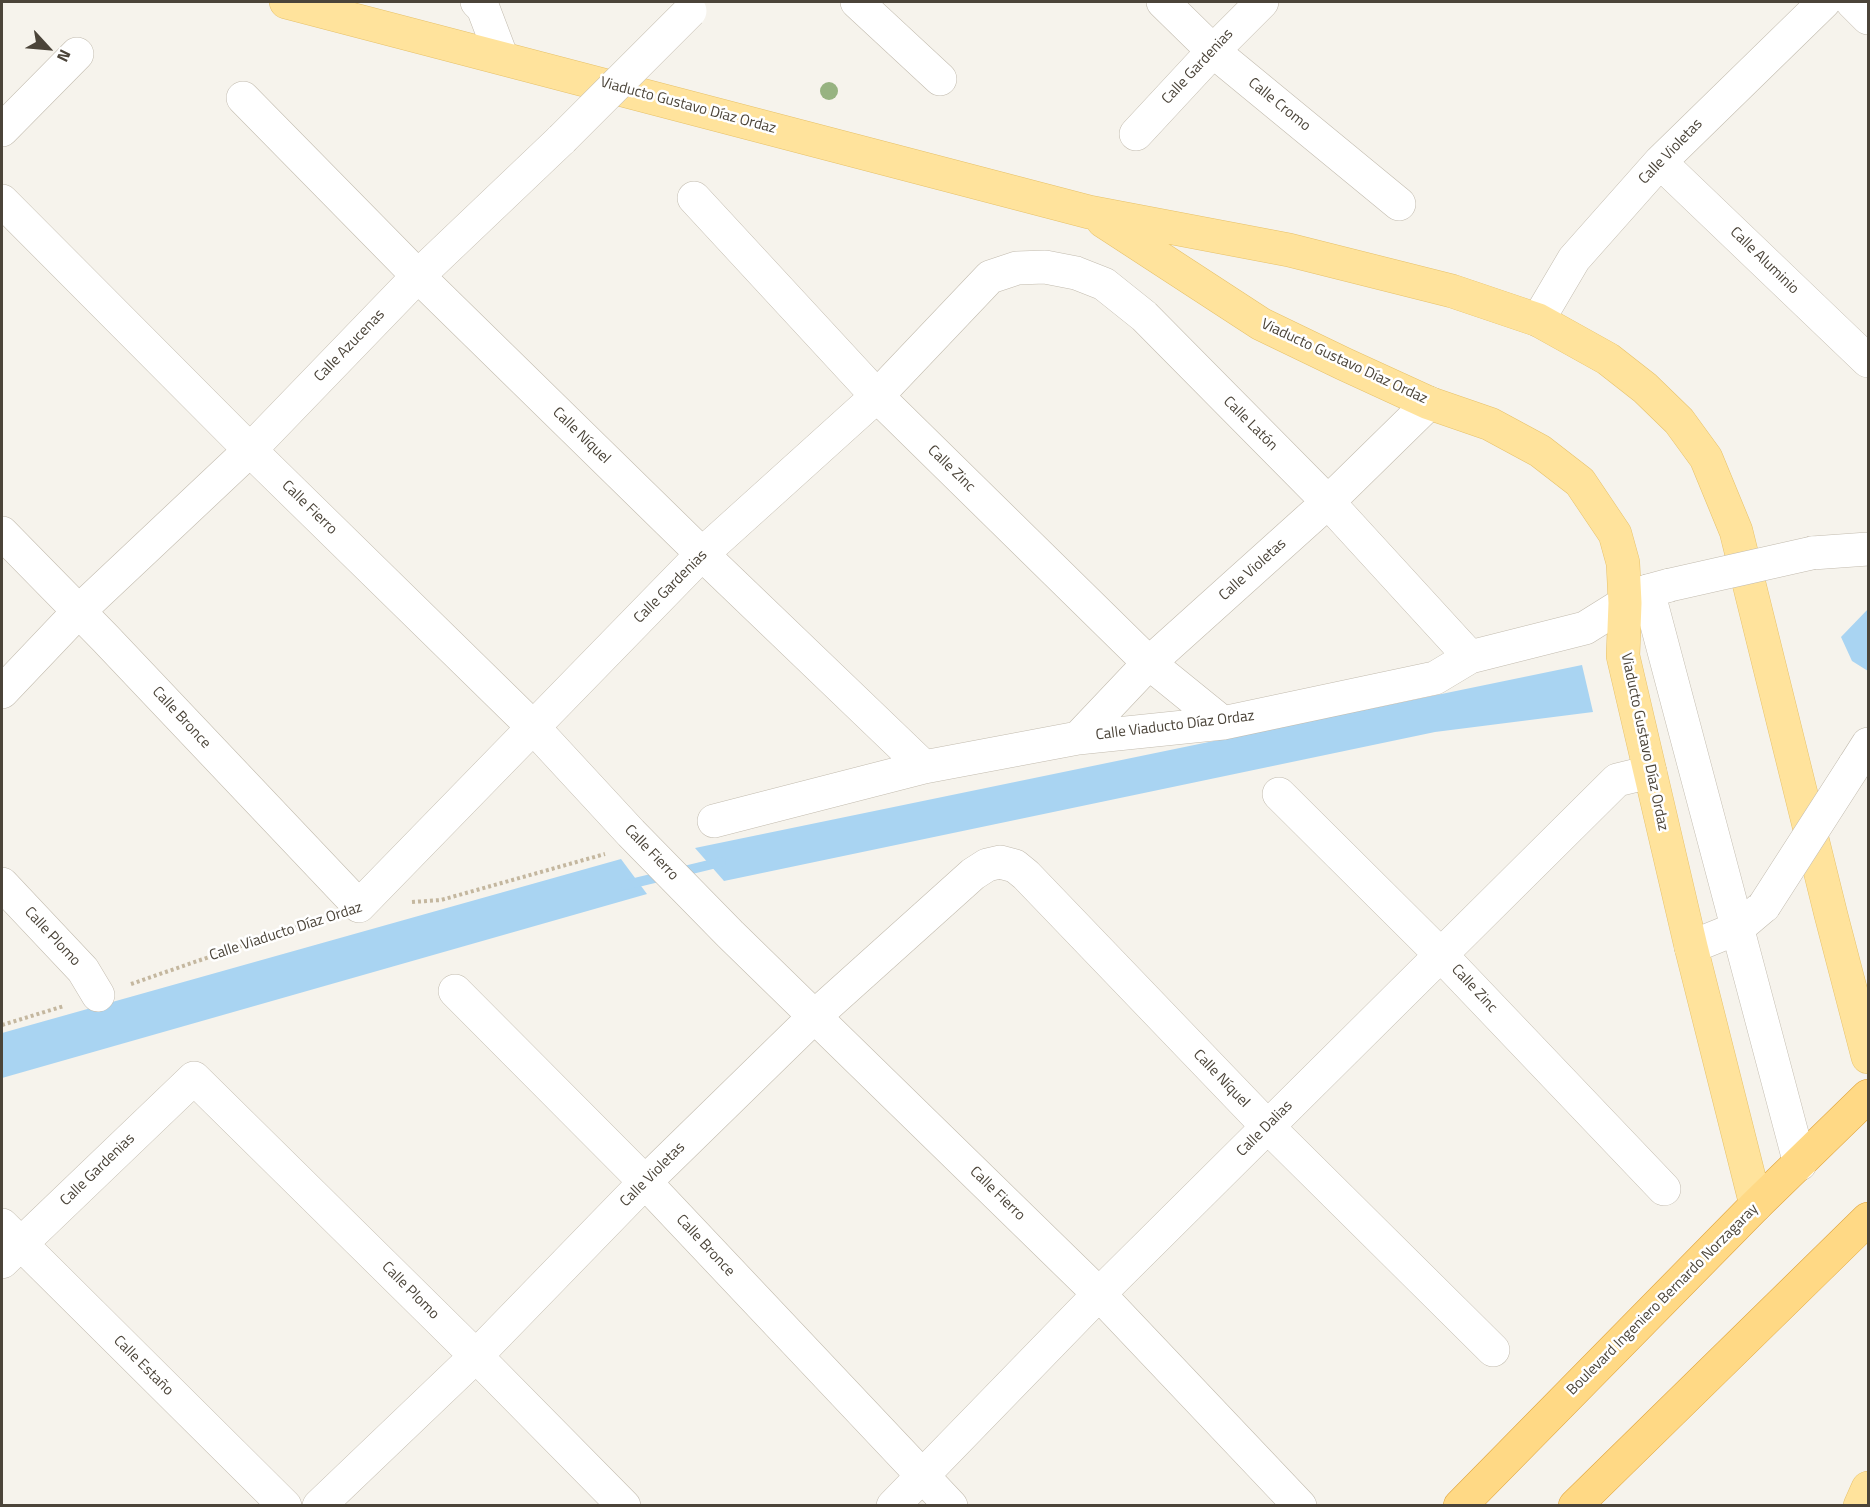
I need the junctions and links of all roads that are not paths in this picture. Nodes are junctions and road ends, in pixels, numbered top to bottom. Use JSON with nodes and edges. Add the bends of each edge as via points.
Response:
{"nodes":[{"id":1,"x":286,"y":2,"type":"edge"},
{"id":2,"x":477,"y":2,"type":"edge"},
{"id":3,"x":857,"y":2,"type":"edge"},
{"id":4,"x":1163,"y":2,"type":"edge"},
{"id":5,"x":1262,"y":2,"type":"edge"},
{"id":6,"x":1824,"y":2,"type":"edge"},
{"id":7,"x":1852,"y":2,"type":"edge"},
{"id":8,"x":695,"y":6,"type":"edge"},
{"id":9,"x":1869,"y":18,"type":"edge"},
{"id":10,"x":1213,"y":51,"type":"junction"},
{"id":11,"x":77,"y":54,"type":"dead end"},
{"id":12,"x":502,"y":58,"type":"junction"},
{"id":13,"x":940,"y":79,"type":"dead end"},
{"id":14,"x":243,"y":98,"type":"dead end"},
{"id":15,"x":2,"y":130,"type":"edge"},
{"id":16,"x":1137,"y":134,"type":"dead end"},
{"id":17,"x":1660,"y":162,"type":"junction"},
{"id":18,"x":694,"y":198,"type":"dead end"},
{"id":19,"x":2,"y":201,"type":"edge"},
{"id":20,"x":1399,"y":204,"type":"dead end"},
{"id":21,"x":1089,"y":212,"type":"junction"},
{"id":22,"x":418,"y":276,"type":"junction"},
{"id":23,"x":990,"y":277,"type":"joint"},
{"id":24,"x":1538,"y":320,"type":"junction"},
{"id":25,"x":1869,"y":361,"type":"edge"},
{"id":26,"x":877,"y":396,"type":"junction"},
{"id":27,"x":1429,"y":403,"type":"junction"},
{"id":28,"x":250,"y":450,"type":"junction"},
{"id":29,"x":1328,"y":502,"type":"junction"},
{"id":30,"x":2,"y":533,"type":"edge"},
{"id":31,"x":1869,"y":549,"type":"edge"},
{"id":32,"x":702,"y":554,"type":"junction"},
{"id":33,"x":1648,"y":593,"type":"junction"},
{"id":34,"x":79,"y":611,"type":"junction"},
{"id":35,"x":1470,"y":657,"type":"junction"},
{"id":36,"x":1149,"y":663,"type":"junction"},
{"id":37,"x":2,"y":692,"type":"edge"},
{"id":38,"x":1223,"y":723,"type":"junction"},
{"id":39,"x":533,"y":727,"type":"junction"},
{"id":40,"x":1077,"y":738,"type":"junction"},
{"id":41,"x":1862,"y":755,"type":"edge"},
{"id":42,"x":924,"y":767,"type":"junction"},
{"id":43,"x":1650,"y":772,"type":"junction"},
{"id":44,"x":1279,"y":794,"type":"dead end"},
{"id":45,"x":714,"y":821,"type":"dead end"},
{"id":46,"x":1000,"y":862,"type":"joint"},
{"id":47,"x":2,"y":884,"type":"edge"},
{"id":48,"x":359,"y":906,"type":"joint"},
{"id":49,"x":1738,"y":928,"type":"junction"},
{"id":50,"x":1691,"y":947,"type":"junction"},
{"id":51,"x":1440,"y":954,"type":"junction"},
{"id":52,"x":455,"y":991,"type":"dead end"},
{"id":53,"x":98,"y":995,"type":"road end"},
{"id":54,"x":815,"y":1016,"type":"junction"},
{"id":55,"x":1869,"y":1057,"type":"edge"},
{"id":56,"x":194,"y":1078,"type":"joint"},
{"id":57,"x":1869,"y":1096,"type":"edge"},
{"id":58,"x":1268,"y":1127,"type":"junction"},
{"id":59,"x":1800,"y":1164,"type":"junction"},
{"id":60,"x":645,"y":1182,"type":"junction"},
{"id":61,"x":1664,"y":1190,"type":"dead end"},
{"id":62,"x":1756,"y":1205,"type":"junction"},
{"id":63,"x":1861,"y":1227,"type":"edge"},
{"id":64,"x":8,"y":1244,"type":"edge"},
{"id":65,"x":1099,"y":1294,"type":"junction"},
{"id":66,"x":1493,"y":1350,"type":"dead end"},
{"id":67,"x":476,"y":1356,"type":"junction"},
{"id":68,"x":922,"y":1476,"type":"junction"},
{"id":69,"x":1869,"y":1488,"type":"edge"},
{"id":70,"x":285,"y":1506,"type":"edge"},
{"id":71,"x":319,"y":1506,"type":"edge"},
{"id":72,"x":624,"y":1506,"type":"edge"},
{"id":73,"x":892,"y":1506,"type":"edge"},
{"id":74,"x":951,"y":1506,"type":"edge"},
{"id":75,"x":1300,"y":1506,"type":"edge"},
{"id":76,"x":1460,"y":1506,"type":"edge"},
{"id":77,"x":1575,"y":1506,"type":"edge"},
{"id":78,"x":1860,"y":1506,"type":"edge"}],
"edges":[{"from":1,"to":12,"type":"main road","name":"Viaducto Gustavo Díaz Ordaz"},
{"from":2,"to":12,"type":"street","via":[[483,8]]},
{"from":3,"to":13,"type":"street"},
{"from":4,"to":10,"type":"street","name":"Calle Cromo"},
{"from":5,"to":10,"type":"street","name":"Calle Gardenias"},
{"from":6,"to":17,"type":"street","name":"Calle Violetas"},
{"from":7,"to":9,"type":"street"},
{"from":8,"to":22,"type":"street","name":"Calle Azucenas","bridge":true},
{"from":10,"to":16,"type":"street","name":"Calle Gardenias"},
{"from":10,"to":20,"type":"street","name":"Calle Cromo"},
{"from":11,"to":15,"type":"street"},
{"from":12,"to":21,"type":"main road","name":"Viaducto Gustavo Díaz Ordaz"},
{"from":14,"to":22,"type":"street","name":"Calle Níquel"},
{"from":17,"to":24,"type":"street","name":"Calle Violetas","via":[[1574,259]]},
{"from":17,"to":25,"type":"street","name":"Calle Aluminio"},
{"from":18,"to":26,"type":"street","name":"Calle Zinc"},
{"from":19,"to":28,"type":"street","name":"Calle Fierro"},
{"from":21,"to":24,"type":"main road","name":"Viaducto Gustavo Díaz Ordaz","via":[[1289,250],[1452,291]]},
{"from":21,"to":27,"type":"main road","name":"Viaducto Gustavo Díaz Ordaz","via":[[1260,324]]},
{"from":22,"to":28,"type":"street","name":"Calle Azucenas"},
{"from":22,"to":32,"type":"street","name":"Calle Níquel"},
{"from":23,"to":26,"type":"street","name":"Calle Gardenias"},
{"from":23,"to":29,"type":"street","name":"Calle Latón","via":[[1017,268],[1045,267],[1104,284],[1144,316]]},
{"from":24,"to":55,"type":"main road","name":"Viaducto Gustavo Díaz Ordaz","via":[[1608,359],[1646,388],[1706,458],[1736,531]]},
{"from":26,"to":32,"type":"street","name":"Calle Gardenias"},
{"from":26,"to":36,"type":"street","name":"Calle Zinc"},
{"from":27,"to":29,"type":"street","name":"Calle Violetas"},
{"from":27,"to":33,"type":"main road","name":"Viaducto Gustavo Díaz Ordaz","via":[[1490,424],[1540,451],[1580,482],[1615,534],[1623,563]]},
{"from":28,"to":34,"type":"street","name":"Calle Azucenas"},
{"from":28,"to":39,"type":"street","name":"Calle Fierro"},
{"from":29,"to":35,"type":"street","name":"Calle Latón"},
{"from":29,"to":36,"type":"street","name":"Calle Violetas"},
{"from":30,"to":34,"type":"street","name":"Calle Bronce"},
{"from":31,"to":33,"type":"street","name":"Calle Viaducto Díaz Ordaz","bridge":true,"via":[[1812,553]]},
{"from":32,"to":39,"type":"street","name":"Calle Gardenias"},
{"from":32,"to":42,"type":"street","name":"Calle Níquel"},
{"from":33,"to":35,"type":"street","name":"Calle Viaducto Díaz Ordaz","via":[[1585,628]]},
{"from":33,"to":43,"type":"main road","name":"Viaducto Gustavo Díaz Ordaz","via":[[1623,656]]},
{"from":33,"to":49,"type":"street"},
{"from":34,"to":37,"type":"street","name":"Calle Azucenas"},
{"from":34,"to":48,"type":"street","name":"Calle Bronce"},
{"from":35,"to":38,"type":"street","name":"Calle Viaducto Díaz Ordaz","via":[[1435,678]]},
{"from":36,"to":38,"type":"street","name":"Calle Zinc"},
{"from":36,"to":40,"type":"street","name":"Calle Violetas"},
{"from":38,"to":40,"type":"street","name":"Calle Viaducto Díaz Ordaz"},
{"from":39,"to":48,"type":"street","name":"Calle Gardenias"},
{"from":39,"to":54,"type":"street","name":"Calle Fierro","via":[[620,843],[730,934]]},
{"from":40,"to":42,"type":"street","name":"Calle Viaducto Díaz Ordaz"},
{"from":41,"to":49,"type":"street","bridge":true,"via":[[1764,906]]},
{"from":42,"to":45,"type":"street","name":"Calle Viaducto Díaz Ordaz"},
{"from":43,"to":50,"type":"main road","name":"Viaducto Gustavo Díaz Ordaz"},
{"from":43,"to":51,"type":"street","name":"Calle Dalias","via":[[1617,780]]},
{"from":44,"to":51,"type":"street","name":"Calle Zinc"},
{"from":46,"to":54,"type":"street","name":"Calle Violetas","via":[[973,874]]},
{"from":46,"to":58,"type":"street","name":"Calle Níquel","via":[[1015,866],[1026,875]]},
{"from":47,"to":53,"type":"street","name":"Calle Plomo","via":[[83,970]]},
{"from":49,"to":50,"type":"street"},
{"from":49,"to":59,"type":"street"},
{"from":50,"to":62,"type":"main road","name":"Viaducto Gustavo Díaz Ordaz"},
{"from":51,"to":58,"type":"street","name":"Calle Dalias"},
{"from":51,"to":61,"type":"street","name":"Calle Zinc"},
{"from":52,"to":60,"type":"street","name":"Calle Bronce"},
{"from":54,"to":60,"type":"street","name":"Calle Violetas"},
{"from":54,"to":65,"type":"street","name":"Calle Fierro"},
{"from":56,"to":64,"type":"street","name":"Calle Gardenias"},
{"from":56,"to":67,"type":"street","name":"Calle Plomo"},
{"from":57,"to":59,"type":"highway","name":"Boulevard Ingeniero Bernardo Norzagaray"},
{"from":58,"to":65,"type":"street","name":"Calle Dalias"},
{"from":58,"to":66,"type":"street","name":"Calle Níquel"},
{"from":59,"to":62,"type":"highway","name":"Boulevard Ingeniero Bernardo Norzagaray"},
{"from":60,"to":67,"type":"street","name":"Calle Violetas"},
{"from":60,"to":68,"type":"street","name":"Calle Bronce"},
{"from":62,"to":76,"type":"highway","name":"Boulevard Ingeniero Bernardo Norzagaray"},
{"from":63,"to":77,"type":"highway"},
{"from":64,"to":70,"type":"street","name":"Calle Estaño"},
{"from":65,"to":68,"type":"street","name":"Calle Dalias"},
{"from":65,"to":75,"type":"street","name":"Calle Fierro"},
{"from":67,"to":71,"type":"street","name":"Calle Violetas"},
{"from":67,"to":72,"type":"street","name":"Calle Plomo"},
{"from":68,"to":73,"type":"street","name":"Calle Dalias"},
{"from":68,"to":74,"type":"street","name":"Calle Bronce"},
{"from":69,"to":78,"type":"main road"}]}
